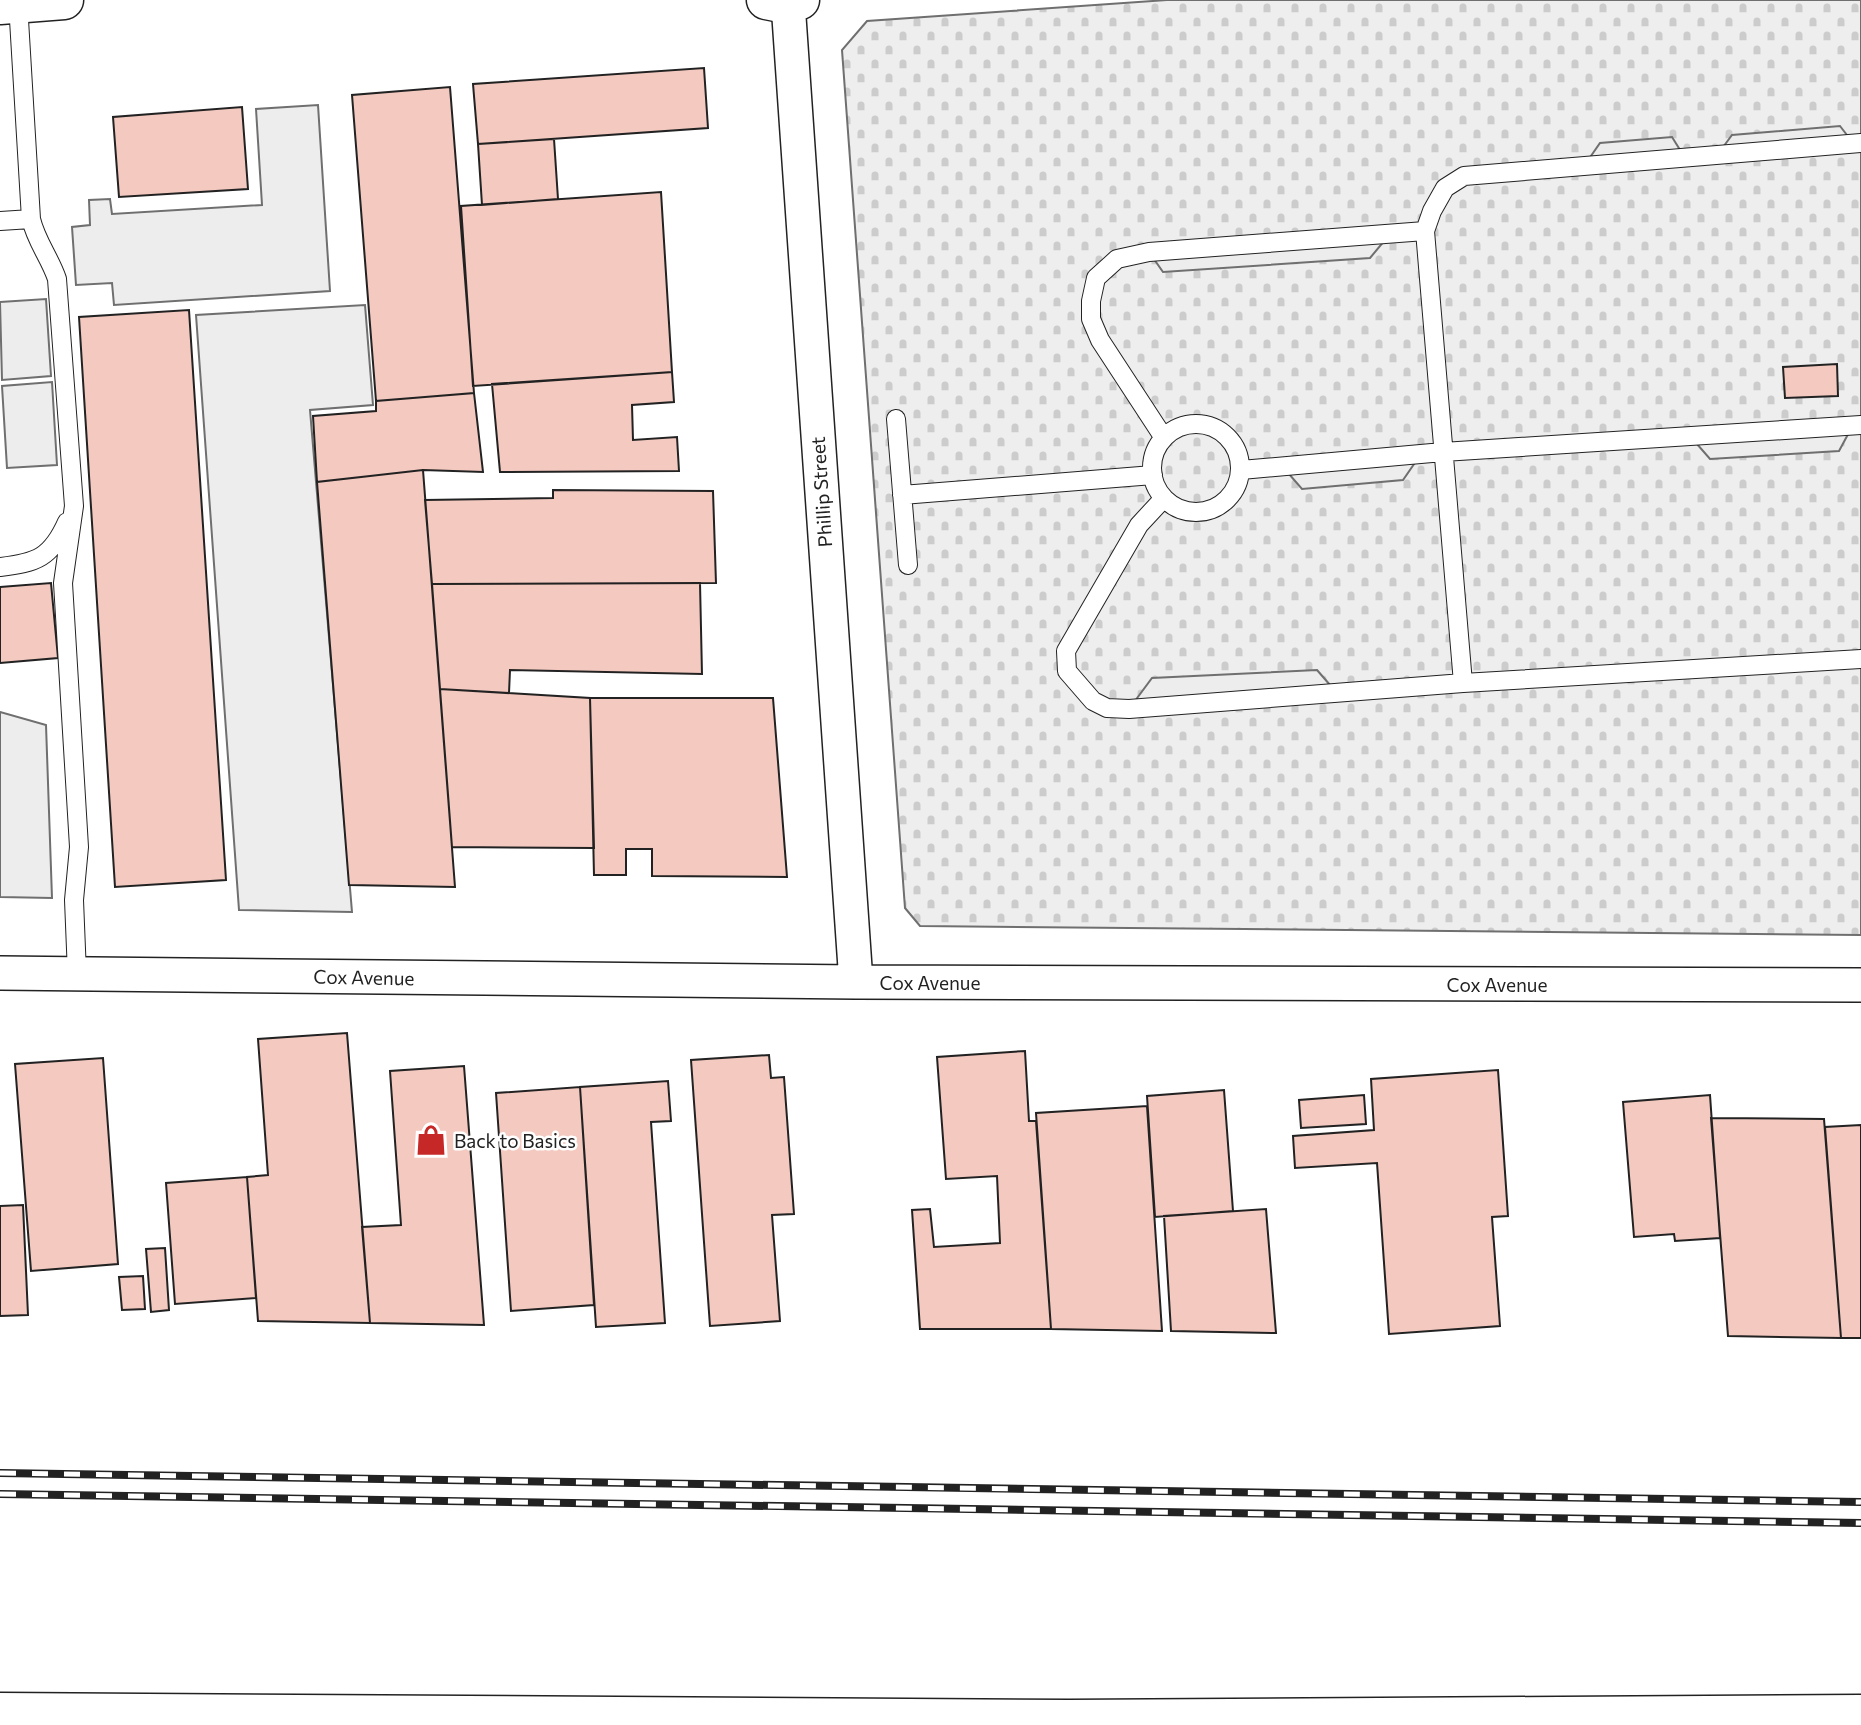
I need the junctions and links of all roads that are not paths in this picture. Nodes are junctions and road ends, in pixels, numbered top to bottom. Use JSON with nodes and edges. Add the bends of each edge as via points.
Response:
{"nodes":[{"id":1,"x":64,"y":0,"type":"edge"},
{"id":2,"x":785,"y":1,"type":"edge"},
{"id":3,"x":9,"y":4,"type":"edge"},
{"id":4,"x":1861,"y":143,"type":"edge"},
{"id":5,"x":31,"y":219,"type":"junction"},
{"id":6,"x":0,"y":221,"type":"edge"},
{"id":7,"x":1425,"y":231,"type":"junction"},
{"id":8,"x":896,"y":419,"type":"dead end"},
{"id":9,"x":1861,"y":425,"type":"edge"},
{"id":10,"x":1164,"y":438,"type":"junction"},
{"id":11,"x":1443,"y":452,"type":"junction"},
{"id":12,"x":1241,"y":470,"type":"junction"},
{"id":13,"x":1153,"y":475,"type":"junction"},
{"id":14,"x":902,"y":495,"type":"junction"},
{"id":15,"x":1164,"y":498,"type":"junction"},
{"id":16,"x":74,"y":506,"type":"junction"},
{"id":17,"x":908,"y":565,"type":"dead end"},
{"id":18,"x":0,"y":567,"type":"edge"},
{"id":19,"x":1861,"y":659,"type":"edge"},
{"id":20,"x":1463,"y":683,"type":"junction"},
{"id":21,"x":0,"y":974,"type":"edge"},
{"id":22,"x":77,"y":974,"type":"junction"},
{"id":23,"x":856,"y":982,"type":"junction"},
{"id":24,"x":1861,"y":985,"type":"edge"},
{"id":25,"x":0,"y":1712,"type":"edge"},
{"id":26,"x":1861,"y":1714,"type":"edge"},
{"id":27,"x":1072,"y":1722,"type":"edge"}],
"edges":[{"from":1,"to":3,"type":"main road"},
{"from":2,"to":23,"type":"street","name":"Phillip Street"},
{"from":3,"to":5,"type":"lane"},
{"from":4,"to":7,"type":"lane","via":[[1464,176],[1445,188]]},
{"from":5,"to":6,"type":"lane"},
{"from":5,"to":16,"type":"lane","via":[[57,279]]},
{"from":7,"to":10,"type":"lane","via":[[1138,253],[1117,259],[1096,278],[1091,319]]},
{"from":7,"to":11,"type":"lane"},
{"from":8,"to":14,"type":"lane"},
{"from":9,"to":11,"type":"lane"},
{"from":10,"to":12,"type":"lane","via":[[1191,424],[1213,428],[1232,442]]},
{"from":10,"to":13,"type":"lane","via":[[1153,462]]},
{"from":11,"to":12,"type":"lane"},
{"from":11,"to":20,"type":"lane"},
{"from":12,"to":15,"type":"lane","via":[[1238,484],[1219,507],[1190,512],[1175,508]]},
{"from":13,"to":14,"type":"lane"},
{"from":13,"to":15,"type":"lane"},
{"from":14,"to":17,"type":"lane"},
{"from":15,"to":20,"type":"lane","via":[[1139,525],[1066,651],[1067,671],[1093,701],[1107,708],[1129,709]]},
{"from":16,"to":18,"type":"lane","via":[[62,535],[39,559]]},
{"from":16,"to":22,"type":"lane","via":[[63,583],[79,847],[74,900]]},
{"from":19,"to":20,"type":"lane"},
{"from":21,"to":22,"type":"street","name":"Cox Avenue"},
{"from":22,"to":23,"type":"street","name":"Cox Avenue"},
{"from":23,"to":24,"type":"street","name":"Cox Avenue"},
{"from":25,"to":27,"type":"main road"},
{"from":26,"to":27,"type":"main road"}]}
